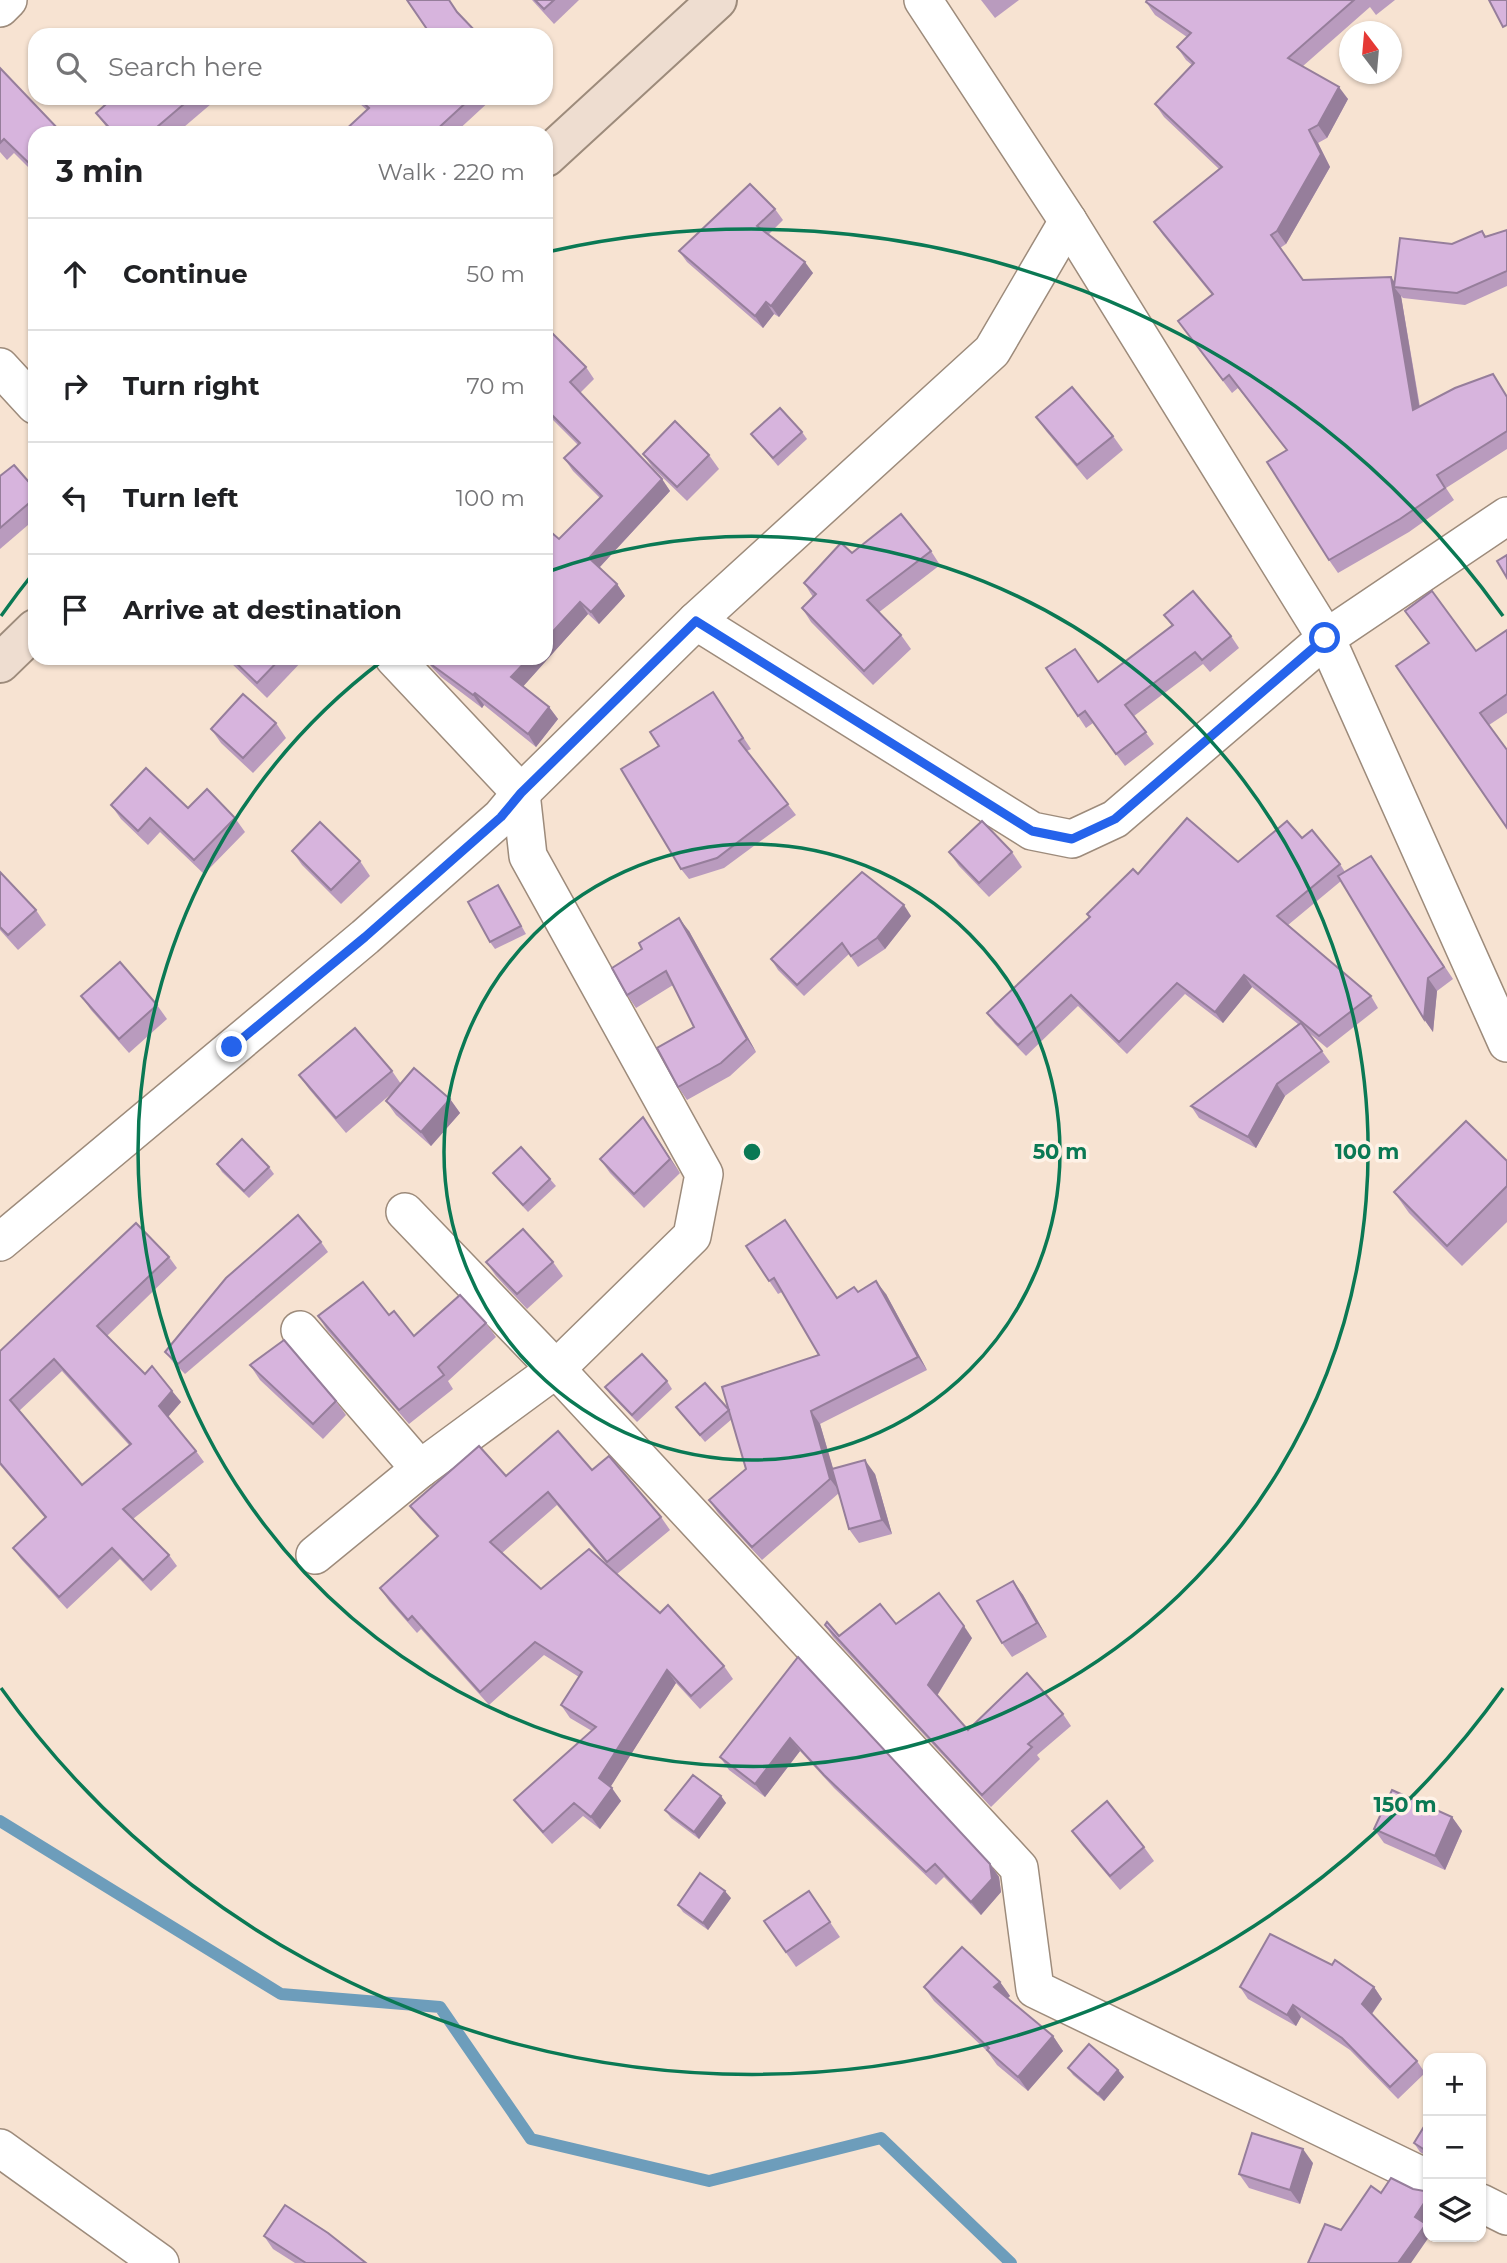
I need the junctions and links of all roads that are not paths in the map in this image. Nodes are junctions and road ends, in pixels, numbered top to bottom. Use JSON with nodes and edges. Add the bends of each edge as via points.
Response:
{"nodes":[{"id":1,"x":8,"y":0,"type":"edge"},
{"id":2,"x":717,"y":0,"type":"edge"},
{"id":3,"x":923,"y":0,"type":"edge"},
{"id":4,"x":0,"y":8,"type":"edge"},
{"id":5,"x":553,"y":151,"type":"edge"},
{"id":6,"x":1068,"y":221,"type":"junction"},
{"id":7,"x":0,"y":367,"type":"edge"},
{"id":8,"x":28,"y":397,"type":"edge"},
{"id":9,"x":1507,"y":516,"type":"edge"},
{"id":10,"x":696,"y":621,"type":"junction"},
{"id":11,"x":28,"y":636,"type":"edge"},
{"id":12,"x":1325,"y":638,"type":"junction"},
{"id":13,"x":0,"y":663,"type":"edge"},
{"id":14,"x":401,"y":665,"type":"edge"},
{"id":15,"x":521,"y":793,"type":"junction"},
{"id":16,"x":1507,"y":1042,"type":"edge"},
{"id":17,"x":405,"y":1212,"type":"dead end"},
{"id":18,"x":0,"y":1242,"type":"edge"},
{"id":19,"x":300,"y":1330,"type":"dead end"},
{"id":20,"x":556,"y":1369,"type":"junction"},
{"id":21,"x":421,"y":1469,"type":"junction"},
{"id":22,"x":314,"y":1555,"type":"dead end"},
{"id":23,"x":0,"y":2148,"type":"edge"},
{"id":24,"x":1423,"y":2177,"type":"edge"},
{"id":25,"x":1486,"y":2206,"type":"edge"},
{"id":26,"x":1507,"y":2216,"type":"edge"},
{"id":27,"x":160,"y":2263,"type":"edge"}],
"edges":[{"from":1,"to":4,"type":"street"},
{"from":2,"to":5,"type":"street"},
{"from":3,"to":6,"type":"street"},
{"from":6,"to":10,"type":"street","via":[[992,351]]},
{"from":6,"to":12,"type":"street"},
{"from":7,"to":8,"type":"street"},
{"from":9,"to":12,"type":"street"},
{"from":10,"to":12,"type":"street","via":[[1032,831],[1072,839],[1115,819]]},
{"from":10,"to":15,"type":"street"},
{"from":11,"to":13,"type":"street"},
{"from":12,"to":16,"type":"street"},
{"from":14,"to":15,"type":"street"},
{"from":15,"to":18,"type":"street","via":[[501,817],[365,937]]},
{"from":15,"to":20,"type":"street","via":[[528,856],[704,1174],[692,1236]]},
{"from":17,"to":20,"type":"street"},
{"from":19,"to":21,"type":"street"},
{"from":20,"to":21,"type":"street"},
{"from":20,"to":24,"type":"street","via":[[1019,1868],[1035,1989]]},
{"from":21,"to":22,"type":"street"},
{"from":23,"to":27,"type":"street"},
{"from":25,"to":26,"type":"street"}]}
